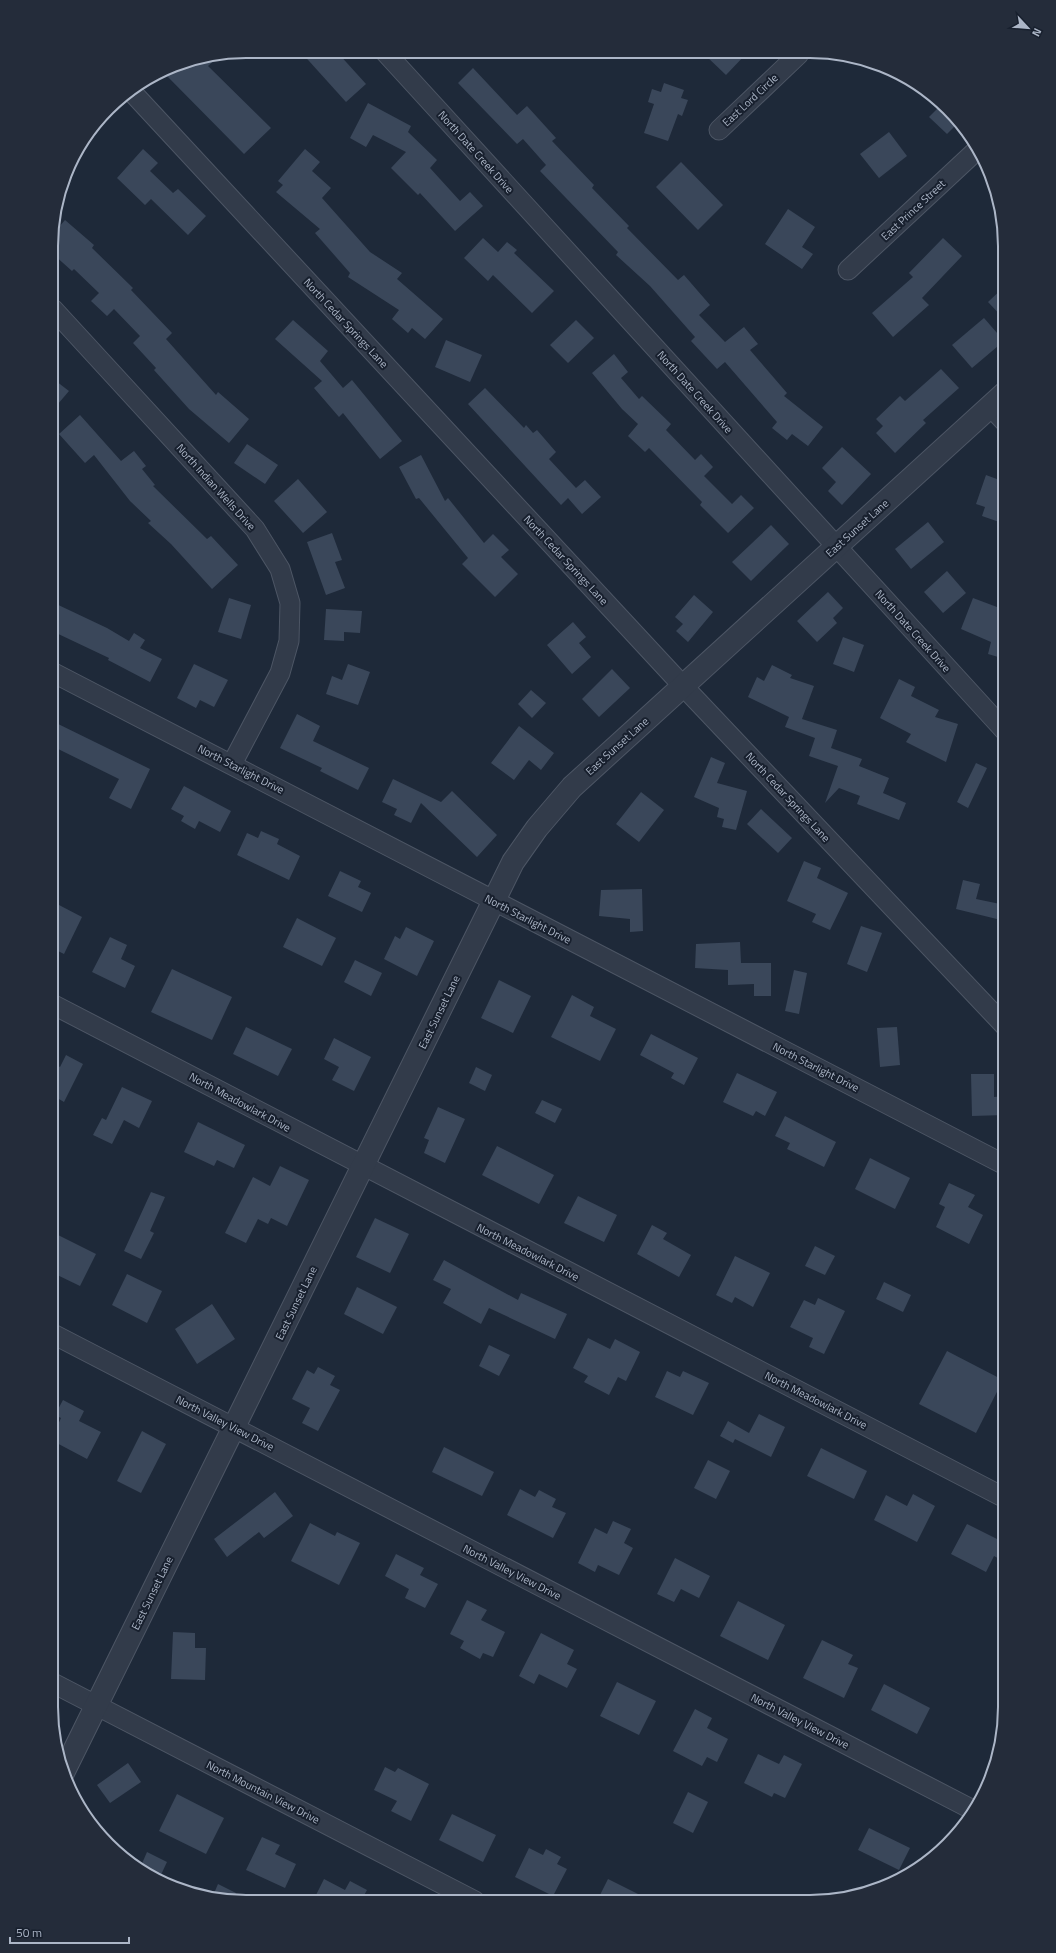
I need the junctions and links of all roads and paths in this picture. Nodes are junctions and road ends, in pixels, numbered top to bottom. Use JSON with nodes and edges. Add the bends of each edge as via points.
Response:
{"nodes":[{"id":1,"x":390,"y":58,"type":"edge"},
{"id":2,"x":795,"y":58,"type":"edge"},
{"id":3,"x":135,"y":95,"type":"edge"},
{"id":4,"x":719,"y":130,"type":"dead end"},
{"id":5,"x":974,"y":153,"type":"edge"},
{"id":6,"x":848,"y":270,"type":"dead end"},
{"id":7,"x":58,"y":316,"type":"edge"},
{"id":8,"x":998,"y":399,"type":"edge"},
{"id":9,"x":836,"y":547,"type":"junction"},
{"id":10,"x":58,"y":675,"type":"edge"},
{"id":11,"x":683,"y":686,"type":"junction"},
{"id":12,"x":998,"y":723,"type":"edge"},
{"id":13,"x":232,"y":764,"type":"junction"},
{"id":14,"x":494,"y":901,"type":"junction"},
{"id":15,"x":58,"y":1007,"type":"edge"},
{"id":16,"x":998,"y":1019,"type":"edge"},
{"id":17,"x":998,"y":1161,"type":"edge"},
{"id":18,"x":363,"y":1166,"type":"junction"},
{"id":19,"x":58,"y":1338,"type":"edge"},
{"id":20,"x":235,"y":1428,"type":"junction"},
{"id":21,"x":998,"y":1494,"type":"edge"},
{"id":22,"x":58,"y":1686,"type":"edge"},
{"id":23,"x":96,"y":1706,"type":"junction"},
{"id":24,"x":67,"y":1765,"type":"edge"},
{"id":25,"x":969,"y":1807,"type":"edge"},
{"id":26,"x":462,"y":1895,"type":"edge"}],
"edges":[{"from":1,"to":9,"type":"street","name":"North Date Creek Drive"},
{"from":2,"to":4,"type":"street","name":"East Lord Circle"},
{"from":3,"to":11,"type":"street","name":"North Cedar Springs Lane"},
{"from":5,"to":6,"type":"street","name":"East Prince Street"},
{"from":7,"to":13,"type":"street","name":"North Indian Wells Drive","via":[[254,529],[280,569],[290,603],[289,641],[280,673]]},
{"from":8,"to":9,"type":"street","name":"East Sunset Lane"},
{"from":9,"to":11,"type":"street","name":"East Sunset Lane"},
{"from":9,"to":12,"type":"street","name":"North Date Creek Drive"},
{"from":10,"to":13,"type":"street","name":"North Starlight Drive"},
{"from":11,"to":14,"type":"street","name":"East Sunset Lane","via":[[572,787],[529,840],[514,862]]},
{"from":11,"to":16,"type":"street","name":"North Cedar Springs Lane"},
{"from":13,"to":14,"type":"street","name":"North Starlight Drive"},
{"from":14,"to":17,"type":"street","name":"North Starlight Drive"},
{"from":14,"to":18,"type":"street","name":"East Sunset Lane"},
{"from":15,"to":18,"type":"street","name":"North Meadowlark Drive"},
{"from":18,"to":20,"type":"street","name":"East Sunset Lane"},
{"from":18,"to":21,"type":"street","name":"North Meadowlark Drive"},
{"from":19,"to":20,"type":"street","name":"North Valley View Drive"},
{"from":20,"to":23,"type":"street","name":"East Sunset Lane"},
{"from":20,"to":25,"type":"street","name":"North Valley View Drive"},
{"from":22,"to":23,"type":"street","name":"North Mountain View Drive"},
{"from":23,"to":24,"type":"street","name":"East Sunset Lane"},
{"from":23,"to":26,"type":"street","name":"North Mountain View Drive"}]}
